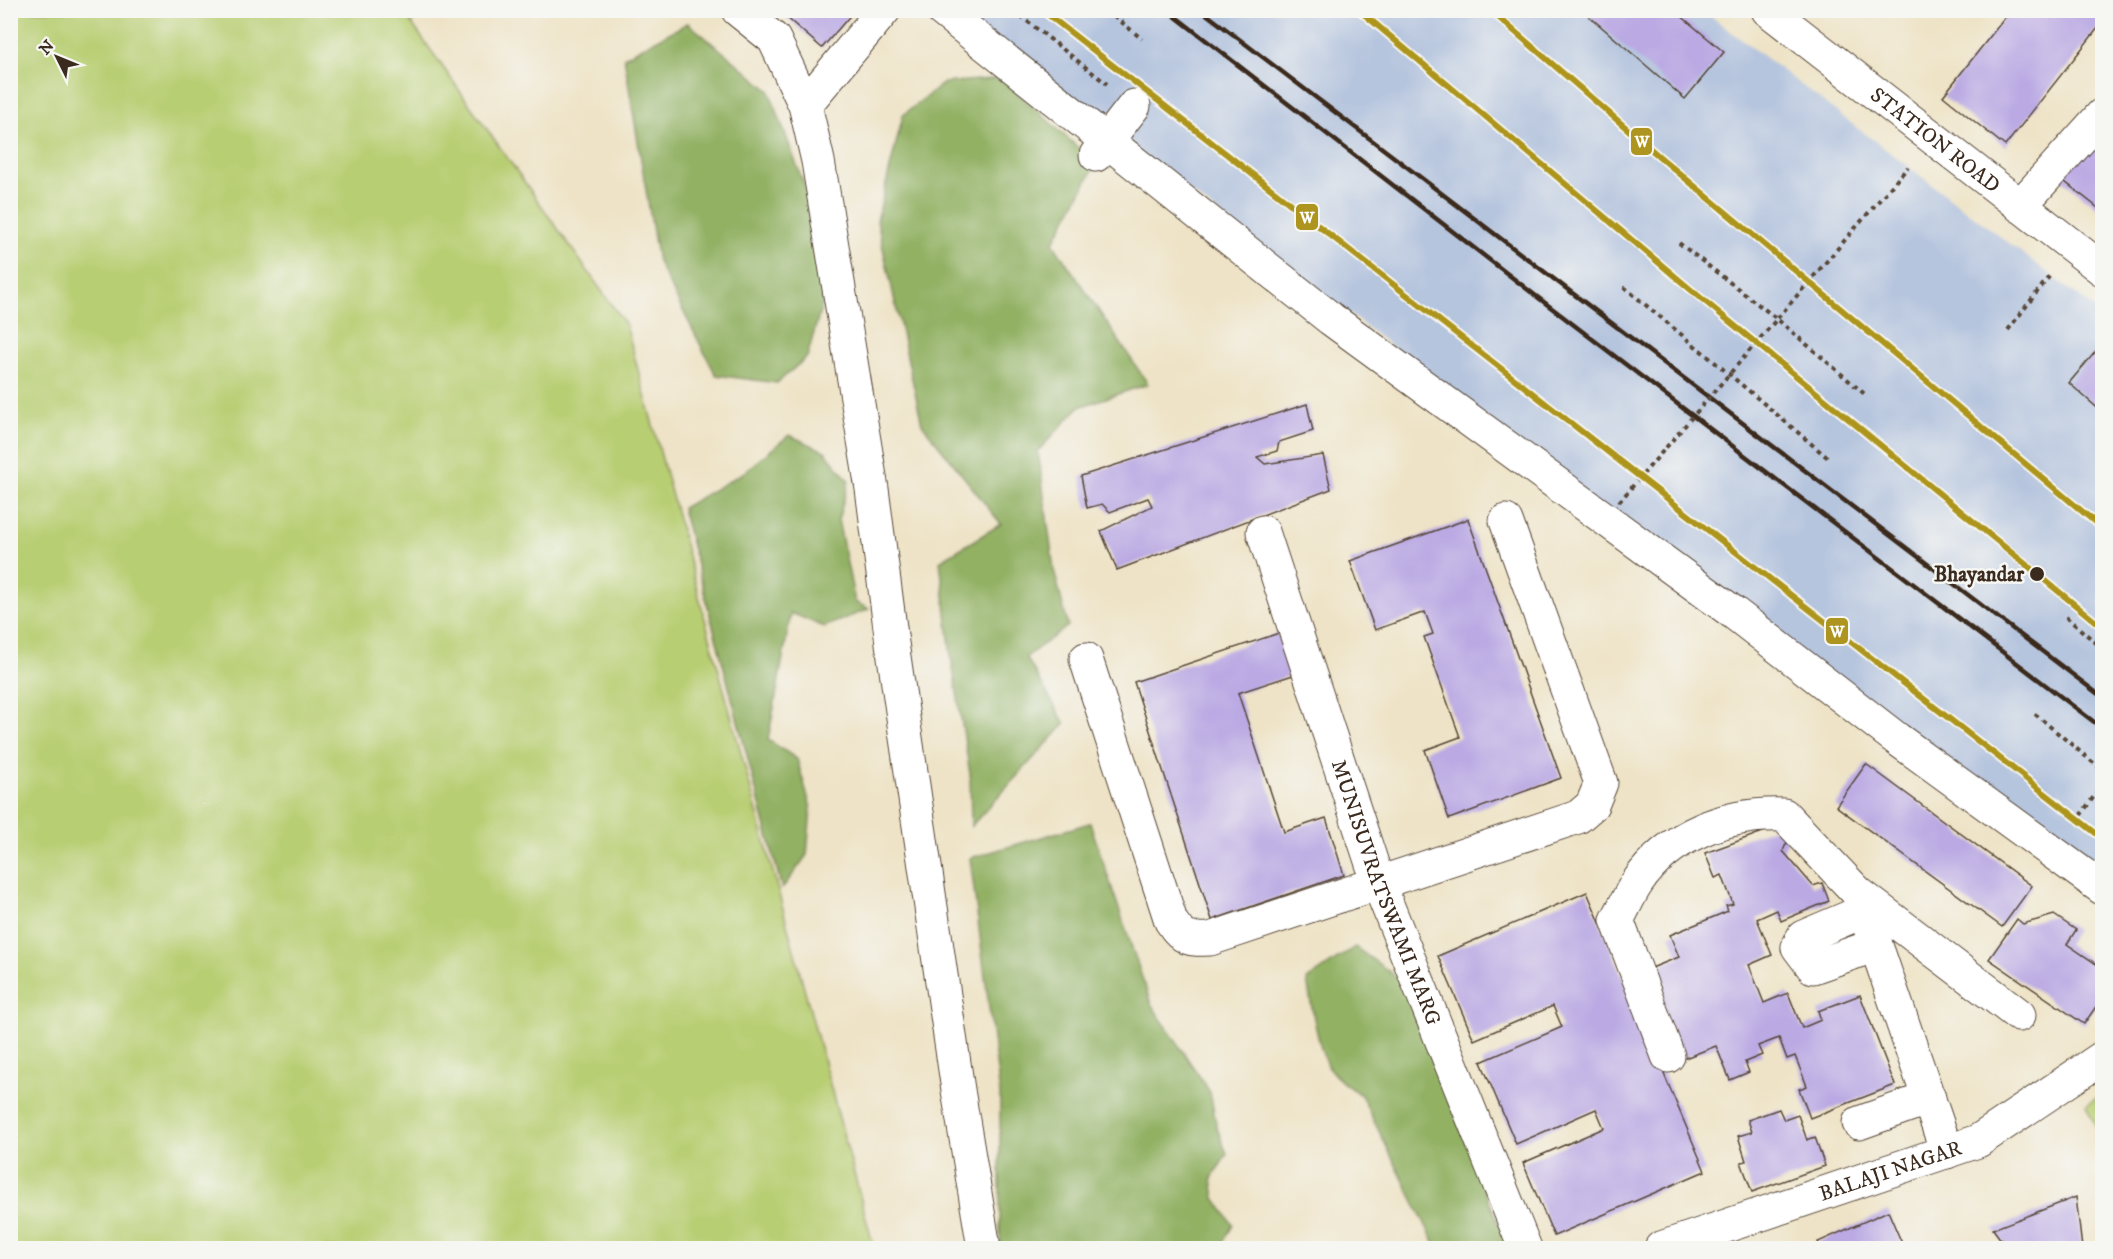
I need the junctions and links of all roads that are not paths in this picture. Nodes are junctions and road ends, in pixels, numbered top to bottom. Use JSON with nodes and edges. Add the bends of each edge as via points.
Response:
{"nodes":[{"id":1,"x":738,"y":10,"type":"edge"},
{"id":2,"x":884,"y":10,"type":"edge"},
{"id":3,"x":942,"y":10,"type":"edge"},
{"id":4,"x":1768,"y":10,"type":"edge"},
{"id":5,"x":805,"y":105,"type":"junction"},
{"id":6,"x":1134,"y":106,"type":"road end"},
{"id":7,"x":2103,"y":115,"type":"edge"},
{"id":8,"x":1101,"y":148,"type":"junction"},
{"id":9,"x":2020,"y":206,"type":"junction"},
{"id":10,"x":2103,"y":269,"type":"edge"},
{"id":11,"x":1506,"y":521,"type":"dead end"},
{"id":12,"x":1263,"y":532,"type":"dead end"},
{"id":13,"x":1086,"y":659,"type":"dead end"},
{"id":14,"x":1378,"y":882,"type":"junction"},
{"id":15,"x":2103,"y":888,"type":"edge"},
{"id":16,"x":1861,"y":902,"type":"junction"},
{"id":17,"x":1876,"y":945,"type":"junction"},
{"id":18,"x":2019,"y":1015,"type":"dead end"},
{"id":19,"x":1668,"y":1056,"type":"dead end"},
{"id":20,"x":2103,"y":1058,"type":"edge"},
{"id":21,"x":1929,"y":1098,"type":"junction"},
{"id":22,"x":1859,"y":1123,"type":"dead end"},
{"id":23,"x":1947,"y":1152,"type":"junction"},
{"id":24,"x":984,"y":1248,"type":"edge"},
{"id":25,"x":1525,"y":1248,"type":"edge"},
{"id":26,"x":1661,"y":1248,"type":"edge"}],
"edges":[{"from":1,"to":5,"type":"street","via":[[774,39]]},
{"from":2,"to":5,"type":"street"},
{"from":3,"to":8,"type":"street"},
{"from":4,"to":9,"type":"street","name":"STATION ROAD"},
{"from":5,"to":24,"type":"street","via":[[818,161],[872,489]]},
{"from":6,"to":8,"type":"street"},
{"from":7,"to":9,"type":"street"},
{"from":8,"to":15,"type":"street","via":[[1331,319],[1479,418],[1732,601],[1897,739]]},
{"from":9,"to":10,"type":"street","name":"STATION ROAD"},
{"from":11,"to":14,"type":"street","via":[[1601,783],[1592,805],[1578,817]]},
{"from":12,"to":14,"type":"street","name":"MUNISUVRATSWAMI MARG"},
{"from":13,"to":14,"type":"street","via":[[1171,921],[1179,933],[1190,940],[1210,939]]},
{"from":14,"to":25,"type":"street","name":"MUNISUVRATSWAMI MARG"},
{"from":16,"to":17,"type":"street"},
{"from":16,"to":17,"type":"street","via":[[1803,937],[1798,946],[1813,967]]},
{"from":16,"to":18,"type":"street"},
{"from":16,"to":19,"type":"street","via":[[1784,815],[1761,814],[1709,825],[1666,850],[1637,882],[1617,920]]},
{"from":17,"to":21,"type":"street"},
{"from":20,"to":23,"type":"street","name":"BALAJI NAGAR","via":[[1978,1142]]},
{"from":21,"to":22,"type":"street"},
{"from":21,"to":23,"type":"street"},
{"from":23,"to":26,"type":"street","name":"BALAJI NAGAR"}]}
